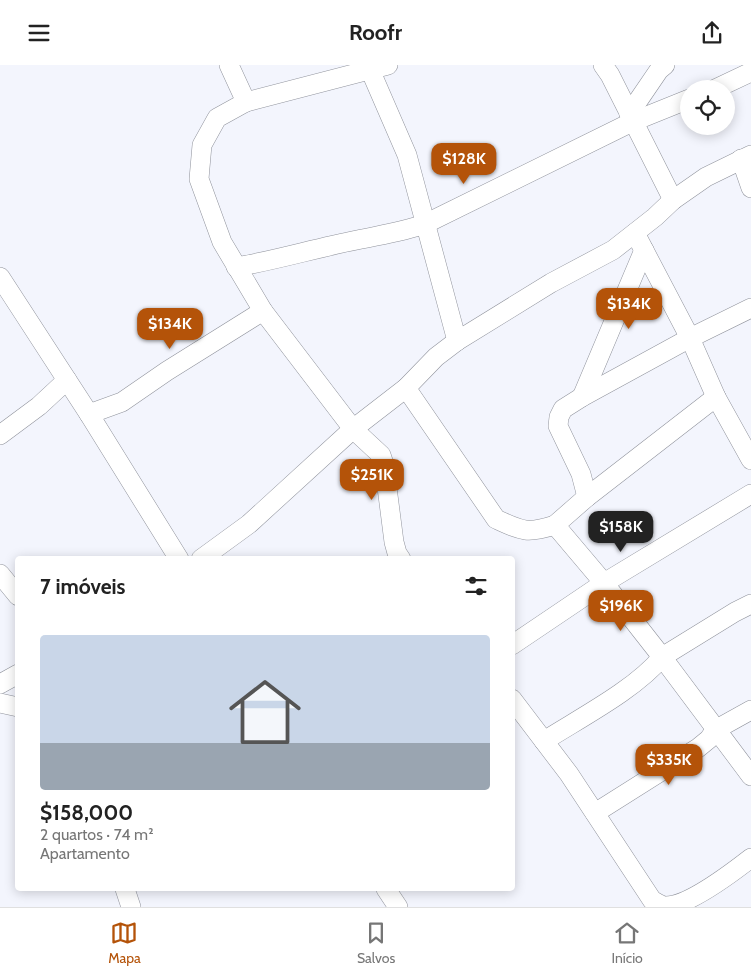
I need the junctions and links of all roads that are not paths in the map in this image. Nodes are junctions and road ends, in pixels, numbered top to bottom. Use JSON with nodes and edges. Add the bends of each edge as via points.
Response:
{"nodes":[{"id":1,"x":229,"y":65,"type":"edge"},
{"id":2,"x":603,"y":65,"type":"edge"},
{"id":3,"x":665,"y":65,"type":"edge"},
{"id":4,"x":375,"y":67,"type":"edge"},
{"id":5,"x":751,"y":72,"type":"edge"},
{"id":6,"x":734,"y":80,"type":"edge"},
{"id":7,"x":246,"y":102,"type":"junction"},
{"id":8,"x":680,"y":102,"type":"edge"},
{"id":9,"x":630,"y":118,"type":"junction"},
{"id":10,"x":746,"y":157,"type":"edge"},
{"id":11,"x":751,"y":188,"type":"edge"},
{"id":12,"x":672,"y":201,"type":"junction"},
{"id":13,"x":425,"y":224,"type":"junction"},
{"id":14,"x":635,"y":233,"type":"junction"},
{"id":15,"x":644,"y":251,"type":"junction"},
{"id":16,"x":236,"y":267,"type":"junction"},
{"id":17,"x":0,"y":277,"type":"edge"},
{"id":18,"x":751,"y":308,"type":"edge"},
{"id":19,"x":263,"y":311,"type":"junction"},
{"id":20,"x":690,"y":338,"type":"junction"},
{"id":21,"x":457,"y":341,"type":"junction"},
{"id":22,"x":67,"y":380,"type":"junction"},
{"id":23,"x":406,"y":389,"type":"junction"},
{"id":24,"x":582,"y":397,"type":"junction"},
{"id":25,"x":716,"y":397,"type":"junction"},
{"id":26,"x":89,"y":414,"type":"junction"},
{"id":27,"x":352,"y":429,"type":"junction"},
{"id":28,"x":0,"y":435,"type":"edge"},
{"id":29,"x":751,"y":460,"type":"edge"},
{"id":30,"x":751,"y":494,"type":"edge"},
{"id":31,"x":587,"y":497,"type":"junction"},
{"id":32,"x":555,"y":525,"type":"junction"},
{"id":33,"x":177,"y":556,"type":"edge"},
{"id":34,"x":204,"y":556,"type":"edge"},
{"id":35,"x":399,"y":556,"type":"edge"},
{"id":36,"x":0,"y":574,"type":"edge"},
{"id":37,"x":604,"y":583,"type":"junction"},
{"id":38,"x":15,"y":592,"type":"edge"},
{"id":39,"x":751,"y":604,"type":"edge"},
{"id":40,"x":515,"y":643,"type":"edge"},
{"id":41,"x":662,"y":657,"type":"junction"},
{"id":42,"x":15,"y":676,"type":"edge"},
{"id":43,"x":0,"y":684,"type":"edge"},
{"id":44,"x":0,"y":703,"type":"edge"},
{"id":45,"x":515,"y":703,"type":"edge"},
{"id":46,"x":15,"y":706,"type":"edge"},
{"id":47,"x":751,"y":710,"type":"edge"},
{"id":48,"x":715,"y":730,"type":"junction"},
{"id":49,"x":544,"y":741,"type":"junction"},
{"id":50,"x":751,"y":776,"type":"edge"},
{"id":51,"x":595,"y":813,"type":"junction"},
{"id":52,"x":751,"y":858,"type":"edge"},
{"id":53,"x":126,"y":891,"type":"edge"},
{"id":54,"x":387,"y":891,"type":"edge"},
{"id":55,"x":132,"y":907,"type":"edge"},
{"id":56,"x":398,"y":907,"type":"edge"}],
"edges":[{"from":1,"to":7,"type":"street"},
{"from":2,"to":9,"type":"street"},
{"from":3,"to":9,"type":"street","via":[[647,86]]},
{"from":4,"to":7,"type":"street"},
{"from":4,"to":13,"type":"street","via":[[407,155]]},
{"from":5,"to":6,"type":"street"},
{"from":7,"to":16,"type":"street","via":[[217,119],[202,145],[199,179],[222,242]]},
{"from":8,"to":9,"type":"street"},
{"from":9,"to":12,"type":"street"},
{"from":9,"to":13,"type":"street"},
{"from":10,"to":11,"type":"street"},
{"from":10,"to":12,"type":"street","via":[[706,177]]},
{"from":12,"to":14,"type":"street"},
{"from":13,"to":16,"type":"street"},
{"from":13,"to":21,"type":"street"},
{"from":14,"to":15,"type":"street"},
{"from":14,"to":21,"type":"street","via":[[613,250],[551,283]]},
{"from":15,"to":20,"type":"street"},
{"from":15,"to":24,"type":"street"},
{"from":16,"to":19,"type":"street"},
{"from":17,"to":22,"type":"street"},
{"from":18,"to":20,"type":"street"},
{"from":19,"to":26,"type":"street","via":[[122,402]]},
{"from":19,"to":27,"type":"street"},
{"from":20,"to":24,"type":"street"},
{"from":20,"to":25,"type":"street"},
{"from":21,"to":23,"type":"street","via":[[436,357]]},
{"from":22,"to":26,"type":"street"},
{"from":22,"to":28,"type":"street"},
{"from":23,"to":27,"type":"street"},
{"from":23,"to":32,"type":"street","via":[[496,519],[518,529],[536,531]]},
{"from":24,"to":31,"type":"street","via":[[563,409],[558,426],[581,474]]},
{"from":25,"to":29,"type":"street"},
{"from":25,"to":31,"type":"street"},
{"from":26,"to":33,"type":"street"},
{"from":27,"to":34,"type":"street","via":[[249,523]]},
{"from":27,"to":35,"type":"street","via":[[381,455]]},
{"from":30,"to":37,"type":"street"},
{"from":31,"to":32,"type":"street"},
{"from":32,"to":37,"type":"street"},
{"from":36,"to":38,"type":"street"},
{"from":37,"to":40,"type":"street"},
{"from":37,"to":41,"type":"street"},
{"from":39,"to":41,"type":"street"},
{"from":41,"to":48,"type":"street"},
{"from":41,"to":49,"type":"street","via":[[654,667],[617,694]]},
{"from":42,"to":43,"type":"street"},
{"from":44,"to":46,"type":"street"},
{"from":45,"to":49,"type":"street"},
{"from":47,"to":48,"type":"street"},
{"from":48,"to":50,"type":"street"},
{"from":48,"to":51,"type":"street","via":[[698,748]]},
{"from":49,"to":51,"type":"street"},
{"from":51,"to":52,"type":"street","via":[[652,900],[664,907],[680,904]]},
{"from":53,"to":55,"type":"street"},
{"from":54,"to":56,"type":"street"}]}
